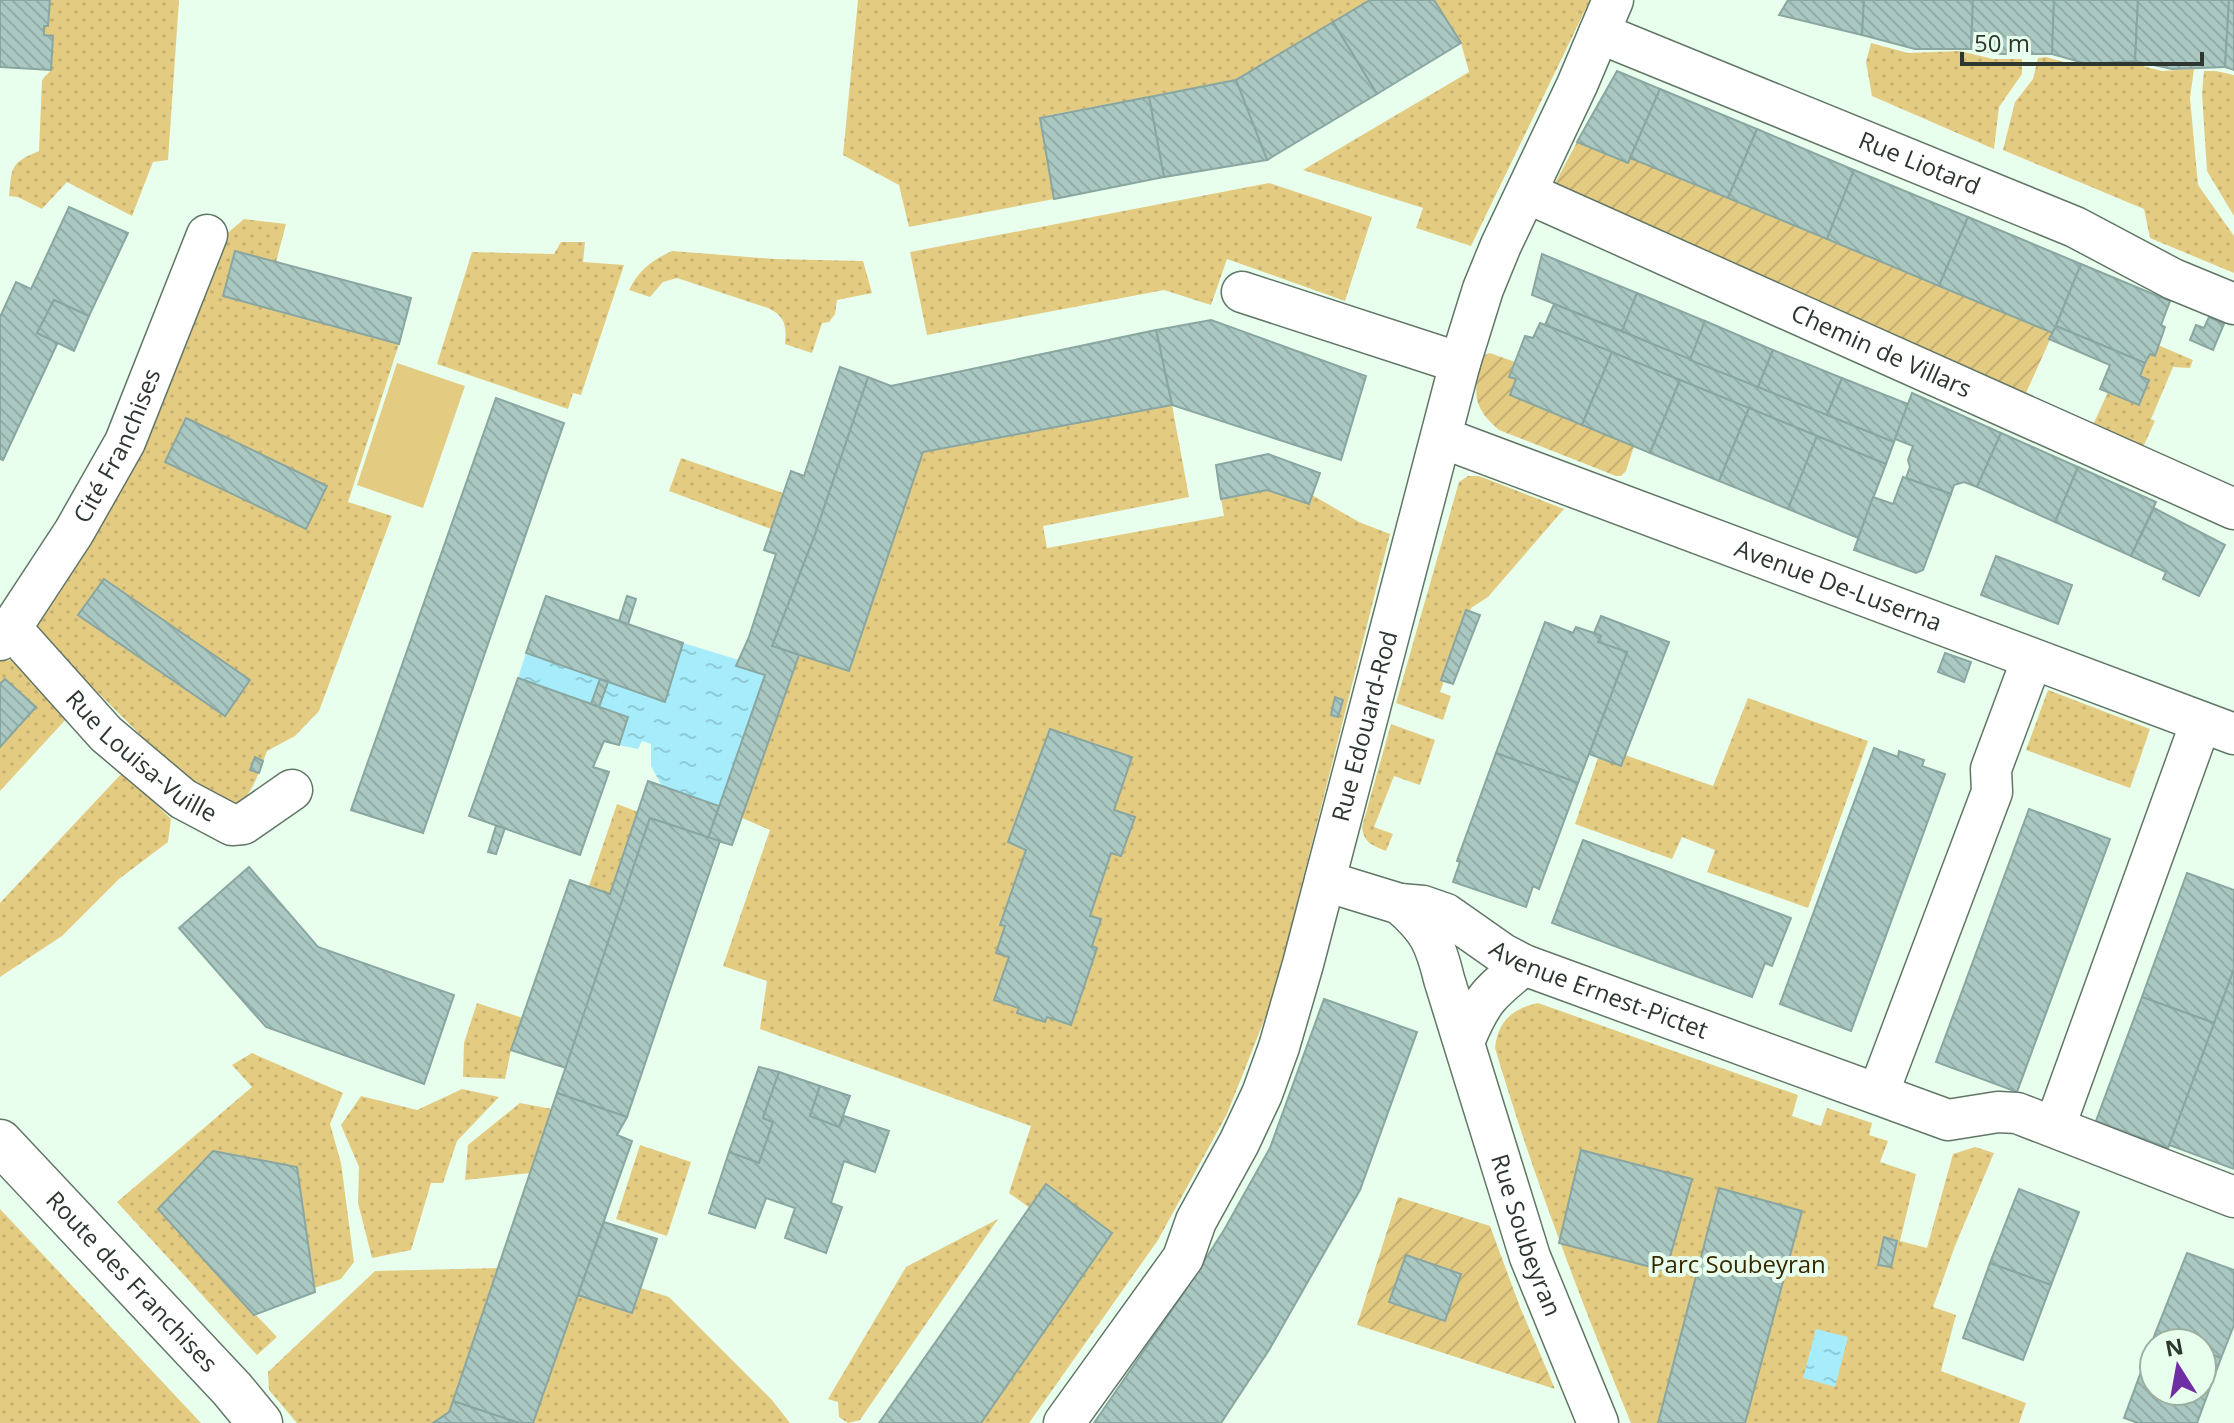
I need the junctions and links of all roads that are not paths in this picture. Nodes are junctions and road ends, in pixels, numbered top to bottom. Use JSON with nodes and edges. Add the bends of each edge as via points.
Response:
{"nodes":[{"id":1,"x":1606,"y":16,"type":"edge"},
{"id":2,"x":1527,"y":193,"type":"junction"},
{"id":3,"x":207,"y":235,"type":"dead end"},
{"id":4,"x":1242,"y":292,"type":"dead end"},
{"id":5,"x":2234,"y":304,"type":"edge"},
{"id":6,"x":1460,"y":363,"type":"junction"},
{"id":7,"x":1443,"y":438,"type":"junction"},
{"id":8,"x":2234,"y":509,"type":"edge"},
{"id":9,"x":6,"y":634,"type":"edge"},
{"id":10,"x":2032,"y":659,"type":"junction"},
{"id":11,"x":2218,"y":728,"type":"edge"},
{"id":12,"x":292,"y":790,"type":"dead end"},
{"id":13,"x":1325,"y":881,"type":"junction"},
{"id":14,"x":1400,"y":904,"type":"junction"},
{"id":15,"x":1524,"y":965,"type":"junction"},
{"id":16,"x":1464,"y":1042,"type":"junction"},
{"id":17,"x":1878,"y":1094,"type":"junction"},
{"id":18,"x":2055,"y":1126,"type":"junction"},
{"id":19,"x":0,"y":1142,"type":"edge"},
{"id":20,"x":2234,"y":1197,"type":"edge"},
{"id":21,"x":260,"y":1423,"type":"edge"},
{"id":22,"x":1064,"y":1423,"type":"edge"},
{"id":23,"x":1598,"y":1423,"type":"edge"}],
"edges":[{"from":1,"to":2,"type":"street","name":"Rue Edouard-Rod"},
{"from":1,"to":5,"type":"street","name":"Rue Liotard"},
{"from":2,"to":6,"type":"street","name":"Rue Edouard-Rod","via":[[1483,289]]},
{"from":2,"to":8,"type":"street","name":"Chemin de Villars"},
{"from":3,"to":9,"type":"street","name":"Cité Franchises","via":[[125,442],[74,532]]},
{"from":4,"to":6,"type":"street"},
{"from":6,"to":7,"type":"street","name":"Rue Edouard-Rod"},
{"from":7,"to":10,"type":"street","name":"Avenue De-Luserna"},
{"from":7,"to":13,"type":"street","name":"Rue Edouard-Rod"},
{"from":9,"to":12,"type":"street","name":"Rue Louisa-Vuille","via":[[106,734],[183,799],[232,825],[243,824]]},
{"from":10,"to":11,"type":"street","name":"Avenue De-Luserna"},
{"from":10,"to":17,"type":"street","via":[[1991,769],[1992,792]]},
{"from":11,"to":18,"type":"street"},
{"from":13,"to":14,"type":"street","name":"Avenue Ernest-Pictet"},
{"from":13,"to":22,"type":"street","name":"Rue Edouard-Rod","via":[[1279,1047],[1239,1143],[1196,1221],[1183,1258]]},
{"from":14,"to":15,"type":"street","name":"Avenue Ernest-Pictet","via":[[1446,914]]},
{"from":14,"to":16,"type":"street","name":"Rue Soubeyran","via":[[1423,923],[1436,945]]},
{"from":15,"to":16,"type":"street","via":[[1489,993]]},
{"from":15,"to":17,"type":"street","name":"Avenue Ernest-Pictet"},
{"from":16,"to":23,"type":"street","name":"Rue Soubeyran","via":[[1530,1257]]},
{"from":17,"to":18,"type":"street","name":"Avenue Ernest-Pictet","via":[[1948,1120],[2017,1113]]},
{"from":18,"to":20,"type":"street","name":"Avenue Ernest-Pictet"},
{"from":19,"to":21,"type":"main road","name":"Route des Franchises"}]}
